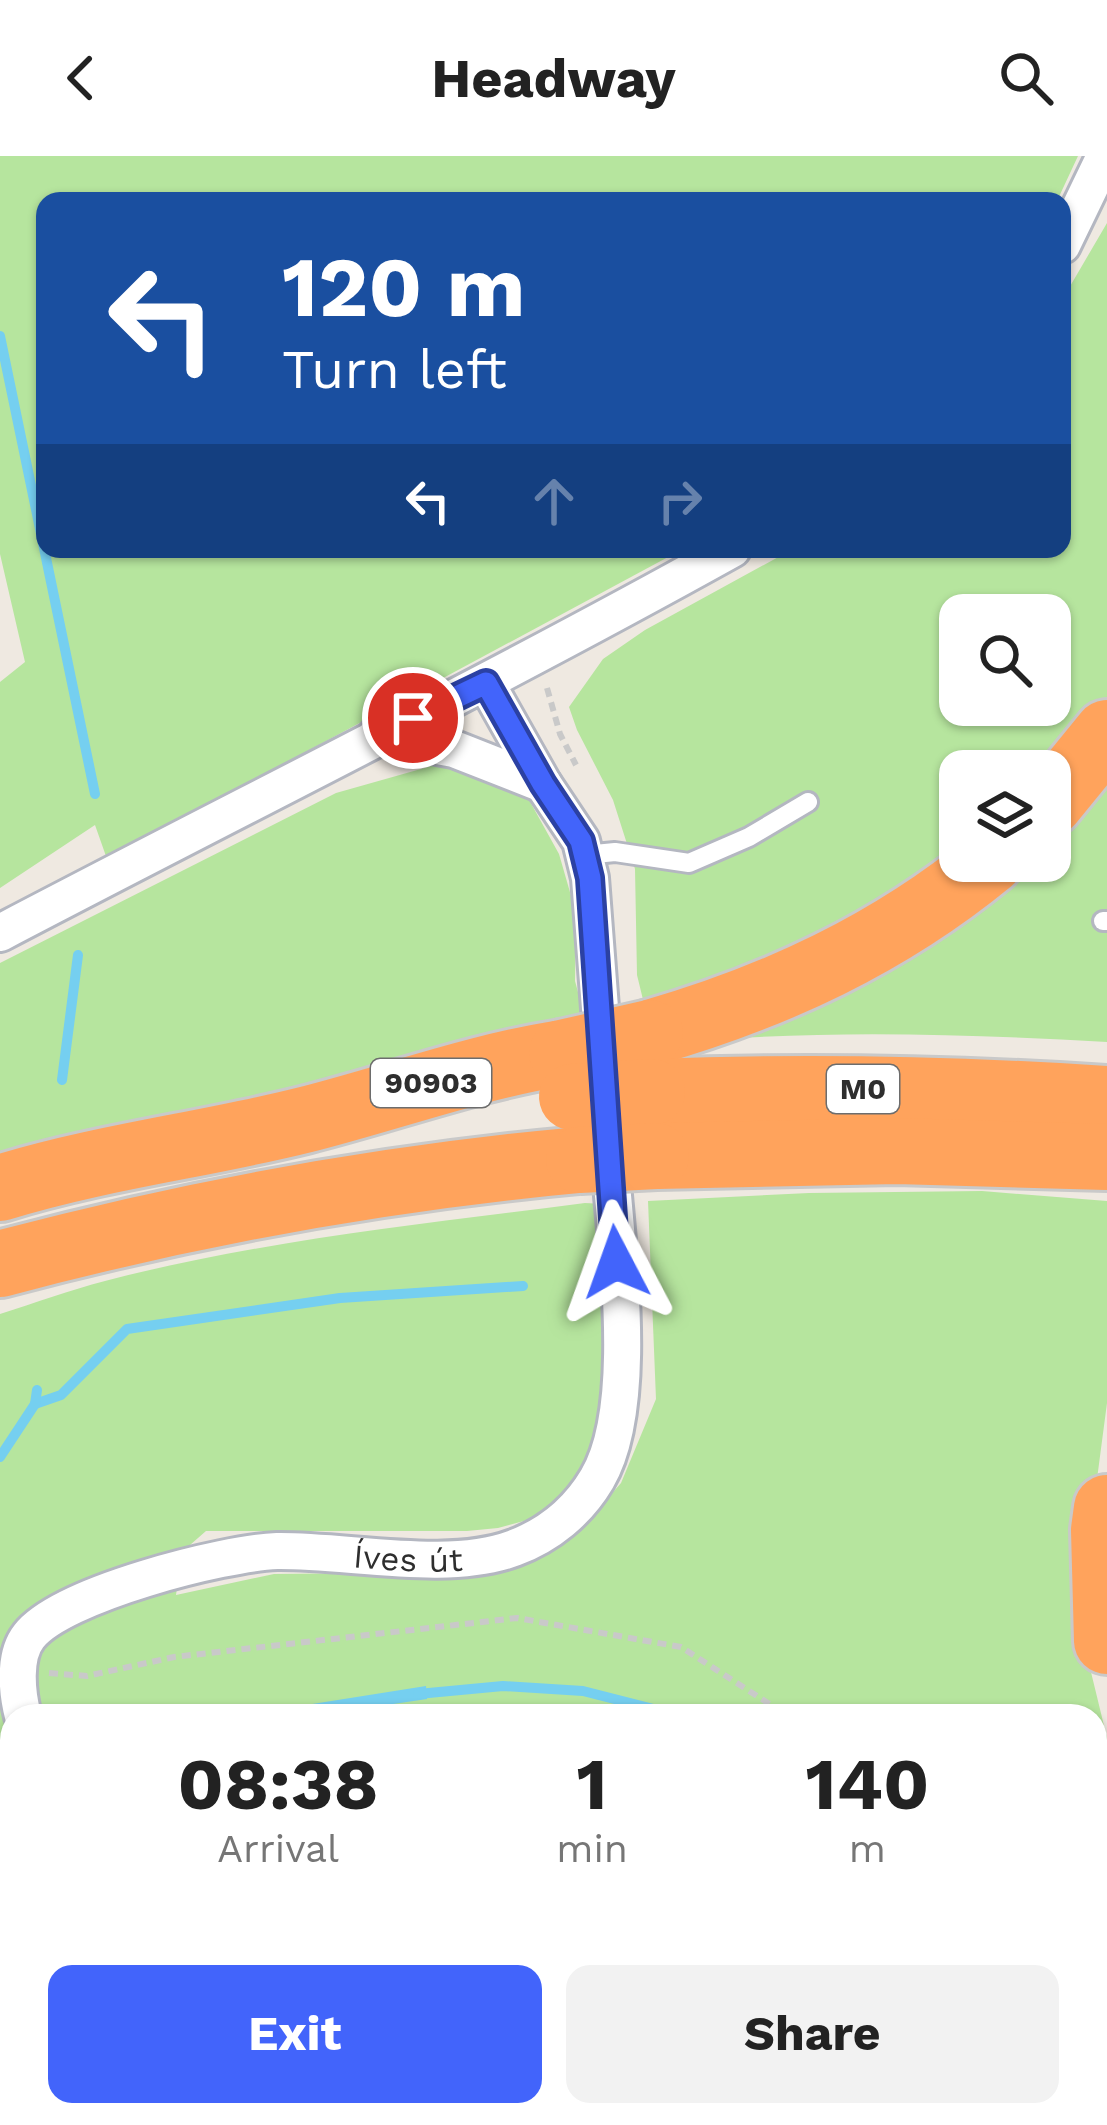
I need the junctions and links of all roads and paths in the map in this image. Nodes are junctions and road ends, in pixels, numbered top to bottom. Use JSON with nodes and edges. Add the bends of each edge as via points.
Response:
{"nodes":[{"id":1,"x":1105,"y":156,"type":"edge"},
{"id":2,"x":1071,"y":228,"type":"edge"},
{"id":3,"x":715,"y":558,"type":"edge"},
{"id":4,"x":486,"y":683,"type":"junction"},
{"id":5,"x":1107,"y":733,"type":"edge"},
{"id":6,"x":377,"y":735,"type":"junction"},
{"id":7,"x":1071,"y":777,"type":"edge"},
{"id":8,"x":543,"y":784,"type":"junction"},
{"id":9,"x":808,"y":802,"type":"dead end"},
{"id":10,"x":585,"y":855,"type":"junction"},
{"id":11,"x":963,"y":882,"type":"edge"},
{"id":12,"x":0,"y":932,"type":"edge"},
{"id":13,"x":651,"y":1063,"type":"junction"},
{"id":14,"x":1091,"y":1134,"type":"edge"},
{"id":15,"x":0,"y":1188,"type":"edge"},
{"id":16,"x":0,"y":1264,"type":"edge"},
{"id":17,"x":1107,"y":1508,"type":"edge"},
{"id":18,"x":1107,"y":1641,"type":"edge"},
{"id":19,"x":18,"y":1664,"type":"junction"},
{"id":20,"x":21,"y":1704,"type":"edge"},
{"id":21,"x":769,"y":1704,"type":"edge"}],
"edges":[{"from":1,"to":2,"type":"street"},
{"from":3,"to":4,"type":"street"},
{"from":4,"to":6,"type":"street"},
{"from":4,"to":8,"type":"street"},
{"from":5,"to":7,"type":"highway"},
{"from":6,"to":8,"type":"street","via":[[454,749]]},
{"from":6,"to":12,"type":"street"},
{"from":8,"to":10,"type":"street"},
{"from":9,"to":10,"type":"lane","via":[[689,863]]},
{"from":10,"to":19,"type":"street","name":"Íves út","via":[[621,1346],[613,1445],[579,1506],[513,1549],[481,1556],[274,1551],[170,1570],[77,1604],[29,1636]]},
{"from":11,"to":13,"type":"highway","via":[[856,953],[755,999]]},
{"from":13,"to":14,"type":"highway","number":"M0","via":[[772,1088],[982,1090]]},
{"from":13,"to":15,"type":"highway","number":"M0","bridge":true,"via":[[303,1120]]},
{"from":14,"to":16,"type":"highway","number":"M0","bridge":true,"via":[[897,1151],[579,1160],[387,1182],[187,1216]]},
{"from":17,"to":18,"type":"highway"},
{"from":19,"to":20,"type":"street"},
{"from":19,"to":21,"type":"path","via":[[87,1676],[175,1657],[517,1618],[681,1647]]}]}
